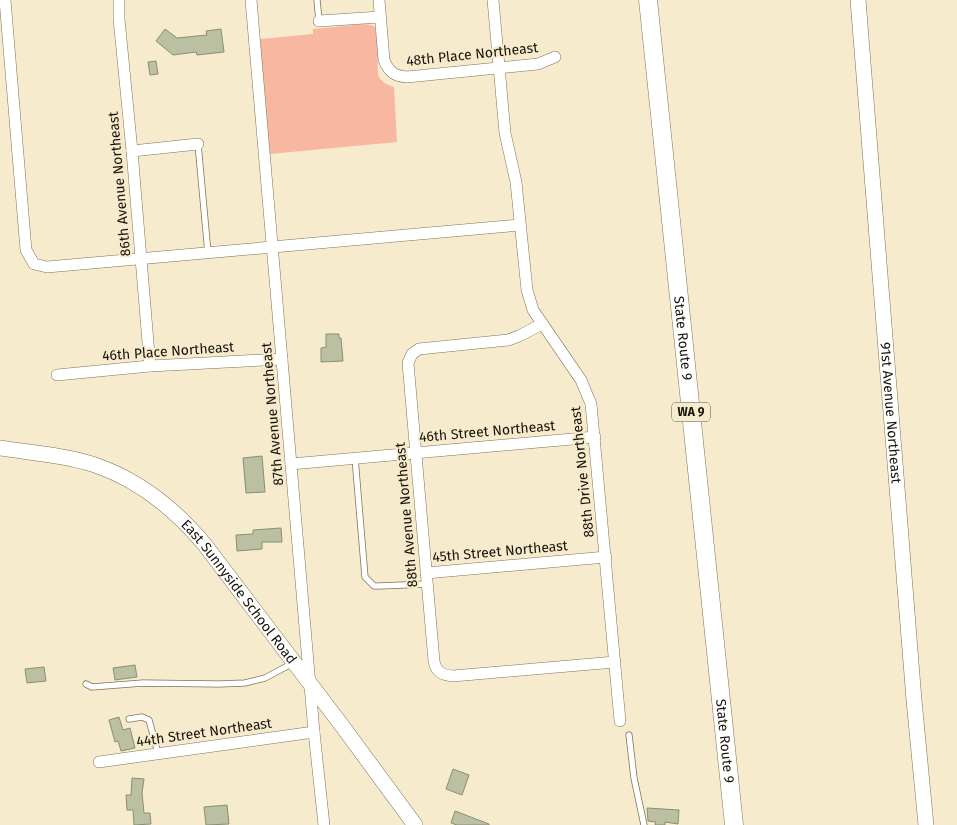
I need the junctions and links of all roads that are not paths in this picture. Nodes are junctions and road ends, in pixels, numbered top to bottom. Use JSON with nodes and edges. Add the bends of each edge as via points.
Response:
{"nodes":[{"id":1,"x":5,"y":0,"type":"edge"},
{"id":2,"x":119,"y":0,"type":"edge"},
{"id":3,"x":251,"y":0,"type":"edge"},
{"id":4,"x":317,"y":0,"type":"edge"},
{"id":5,"x":379,"y":0,"type":"edge"},
{"id":6,"x":493,"y":0,"type":"edge"},
{"id":7,"x":648,"y":0,"type":"edge"},
{"id":8,"x":858,"y":0,"type":"edge"},
{"id":9,"x":380,"y":17,"type":"junction"},
{"id":10,"x":319,"y":21,"type":"joint"},
{"id":11,"x":555,"y":58,"type":"dead end"},
{"id":12,"x":499,"y":69,"type":"junction"},
{"id":13,"x":12,"y":84,"type":"junction"},
{"id":14,"x":0,"y":85,"type":"edge"},
{"id":15,"x":198,"y":144,"type":"joint"},
{"id":16,"x":132,"y":151,"type":"junction"},
{"id":17,"x":520,"y":225,"type":"junction"},
{"id":18,"x":273,"y":247,"type":"junction"},
{"id":19,"x":208,"y":253,"type":"junction"},
{"id":20,"x":141,"y":259,"type":"junction"},
{"id":21,"x":542,"y":324,"type":"junction"},
{"id":22,"x":282,"y":359,"type":"junction"},
{"id":23,"x":150,"y":366,"type":"junction"},
{"id":24,"x":57,"y":375,"type":"dead end"},
{"id":25,"x":595,"y":437,"type":"junction"},
{"id":26,"x":0,"y":448,"type":"edge"},
{"id":27,"x":416,"y":453,"type":"junction"},
{"id":28,"x":355,"y":458,"type":"junction"},
{"id":29,"x":291,"y":464,"type":"junction"},
{"id":30,"x":606,"y":557,"type":"junction"},
{"id":31,"x":427,"y":578,"type":"junction"},
{"id":32,"x":295,"y":662,"type":"junction"},
{"id":33,"x":615,"y":662,"type":"junction"},
{"id":34,"x":310,"y":683,"type":"junction"},
{"id":35,"x":86,"y":684,"type":"dead end"},
{"id":36,"x":129,"y":719,"type":"dead end"},
{"id":37,"x":620,"y":721,"type":"dead end"},
{"id":38,"x":314,"y":732,"type":"junction"},
{"id":39,"x":629,"y":735,"type":"dead end"},
{"id":40,"x":158,"y":753,"type":"junction"},
{"id":41,"x":98,"y":762,"type":"dead end"},
{"id":42,"x":324,"y":825,"type":"edge"},
{"id":43,"x":415,"y":825,"type":"edge"},
{"id":44,"x":644,"y":825,"type":"edge"},
{"id":45,"x":734,"y":825,"type":"edge"},
{"id":46,"x":926,"y":825,"type":"edge"}],
"edges":[{"from":1,"to":13,"type":"street"},
{"from":2,"to":16,"type":"street","name":"86th Avenue Northeast","via":[[118,19]]},
{"from":3,"to":18,"type":"street","name":"87th Avenue Northeast"},
{"from":4,"to":10,"type":"lane"},
{"from":5,"to":9,"type":"street"},
{"from":6,"to":12,"type":"street","name":"88th Drive Northeast"},
{"from":7,"to":45,"type":"main road","name":"State Route 9","number":"WA 9"},
{"from":8,"to":46,"type":"street","name":"91st Avenue Northeast"},
{"from":9,"to":10,"type":"street"},
{"from":9,"to":12,"type":"street","name":"48th Place Northeast","via":[[384,60],[393,74],[407,77]]},
{"from":11,"to":12,"type":"street","name":"48th Place Northeast","via":[[538,64]]},
{"from":12,"to":17,"type":"street","name":"88th Drive Northeast","via":[[505,133],[516,182]]},
{"from":13,"to":14,"type":"street"},
{"from":13,"to":20,"type":"street","via":[[26,250],[34,264],[46,267]]},
{"from":15,"to":16,"type":"street"},
{"from":15,"to":19,"type":"lane"},
{"from":16,"to":20,"type":"street","name":"86th Avenue Northeast"},
{"from":17,"to":18,"type":"street"},
{"from":17,"to":21,"type":"street","name":"88th Drive Northeast","via":[[526,290]]},
{"from":18,"to":19,"type":"street"},
{"from":18,"to":22,"type":"street","name":"87th Avenue Northeast"},
{"from":19,"to":20,"type":"street"},
{"from":20,"to":23,"type":"street","name":"86th Avenue Northeast"},
{"from":21,"to":25,"type":"street","name":"88th Drive Northeast","via":[[587,390],[592,404]]},
{"from":21,"to":27,"type":"street","name":"88th Avenue Northeast","via":[[508,340],[431,347],[412,354],[408,363]]},
{"from":22,"to":23,"type":"street","name":"46th Place Northeast"},
{"from":22,"to":29,"type":"street","name":"87th Avenue Northeast"},
{"from":23,"to":24,"type":"street","name":"46th Place Northeast"},
{"from":25,"to":27,"type":"street","name":"46th Street Northeast"},
{"from":25,"to":30,"type":"street","name":"88th Drive Northeast"},
{"from":26,"to":32,"type":"street","name":"East Sunnyside School Road","via":[[93,464],[116,473],[154,496],[191,528]]},
{"from":27,"to":28,"type":"street","name":"46th Street Northeast"},
{"from":27,"to":31,"type":"street","name":"88th Avenue Northeast"},
{"from":28,"to":29,"type":"street","name":"46th Street Northeast"},
{"from":28,"to":31,"type":"lane","via":[[365,577],[374,586]]},
{"from":29,"to":34,"type":"street","name":"87th Avenue Northeast"},
{"from":30,"to":31,"type":"street","name":"45th Street Northeast"},
{"from":30,"to":33,"type":"street","name":"88th Drive Northeast"},
{"from":31,"to":33,"type":"street","name":"88th Avenue Northeast","via":[[434,661],[439,672],[446,676]]},
{"from":32,"to":34,"type":"street","name":"East Sunnyside School Road"},
{"from":32,"to":35,"type":"lane","via":[[265,678],[245,683],[143,683],[92,687]]},
{"from":33,"to":37,"type":"street","name":"88th Drive Northeast"},
{"from":34,"to":38,"type":"street","name":"87th Avenue Northeast"},
{"from":34,"to":43,"type":"street","name":"East Sunnyside School Road"},
{"from":36,"to":40,"type":"lane","via":[[142,717],[149,720]]},
{"from":38,"to":40,"type":"street","name":"44th Street Northeast"},
{"from":38,"to":42,"type":"street","name":"87th Avenue Northeast"},
{"from":39,"to":44,"type":"lane"},
{"from":40,"to":41,"type":"street","name":"44th Street Northeast"}]}
